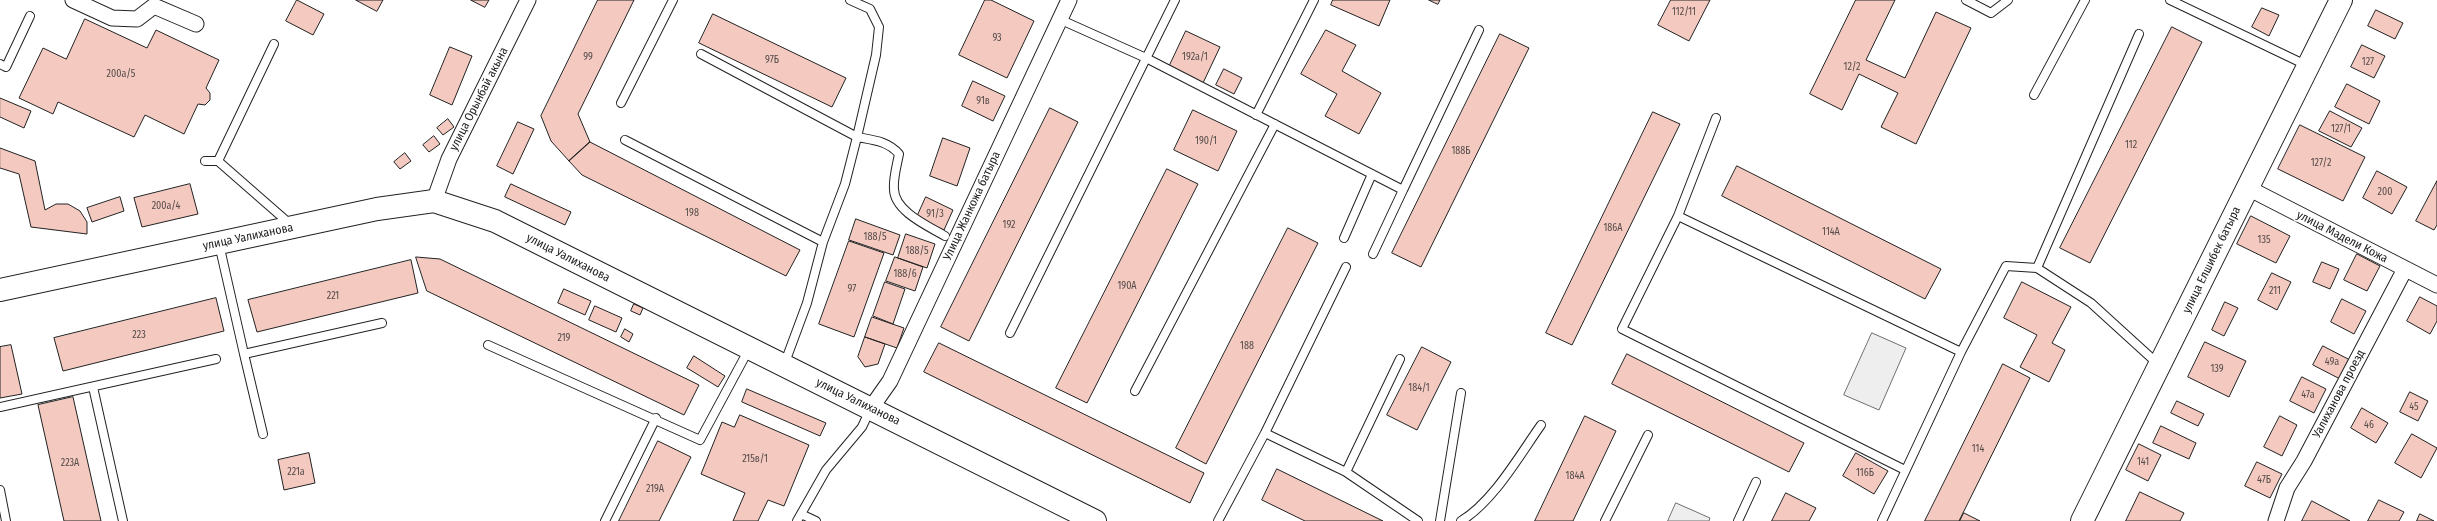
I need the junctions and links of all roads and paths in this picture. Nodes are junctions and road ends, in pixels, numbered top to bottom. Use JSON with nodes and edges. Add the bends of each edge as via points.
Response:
{"nodes":[{"id":1,"x":73,"y":0,"type":"edge"},
{"id":2,"x":528,"y":0,"type":"edge"},
{"id":3,"x":673,"y":0,"type":"edge"},
{"id":4,"x":850,"y":0,"type":"edge"},
{"id":5,"x":1069,"y":0,"type":"edge"},
{"id":6,"x":1175,"y":0,"type":"edge"},
{"id":7,"x":1314,"y":0,"type":"edge"},
{"id":8,"x":1966,"y":0,"type":"edge"},
{"id":9,"x":2008,"y":0,"type":"edge"},
{"id":10,"x":2085,"y":0,"type":"edge"},
{"id":11,"x":2170,"y":0,"type":"edge"},
{"id":12,"x":2341,"y":0,"type":"edge"},
{"id":13,"x":30,"y":16,"type":"dead end"},
{"id":14,"x":1059,"y":19,"type":"junction"},
{"id":15,"x":196,"y":24,"type":"dead end"},
{"id":16,"x":1479,"y":30,"type":"dead end"},
{"id":17,"x":2139,"y":34,"type":"dead end"},
{"id":18,"x":274,"y":44,"type":"dead end"},
{"id":19,"x":702,"y":54,"type":"dead end"},
{"id":20,"x":1146,"y":58,"type":"junction"},
{"id":21,"x":0,"y":64,"type":"edge"},
{"id":22,"x":2309,"y":66,"type":"junction"},
{"id":23,"x":2034,"y":95,"type":"dead end"},
{"id":24,"x":621,"y":103,"type":"dead end"},
{"id":25,"x":1256,"y":114,"type":"junction"},
{"id":26,"x":1716,"y":118,"type":"dead end"},
{"id":27,"x":1275,"y":124,"type":"junction"},
{"id":28,"x":857,"y":137,"type":"junction"},
{"id":29,"x":625,"y":140,"type":"dead end"},
{"id":30,"x":205,"y":161,"type":"dead end"},
{"id":31,"x":218,"y":161,"type":"junction"},
{"id":32,"x":1372,"y":174,"type":"junction"},
{"id":33,"x":2248,"y":188,"type":"junction"},
{"id":34,"x":1403,"y":190,"type":"junction"},
{"id":35,"x":434,"y":201,"type":"junction"},
{"id":36,"x":1678,"y":216,"type":"junction"},
{"id":37,"x":293,"y":227,"type":"junction"},
{"id":38,"x":945,"y":236,"type":"dead end"},
{"id":39,"x":1344,"y":238,"type":"dead end"},
{"id":40,"x":824,"y":242,"type":"junction"},
{"id":41,"x":219,"y":243,"type":"junction"},
{"id":42,"x":1373,"y":254,"type":"dead end"},
{"id":43,"x":1346,"y":267,"type":"dead end"},
{"id":44,"x":2037,"y":268,"type":"junction"},
{"id":45,"x":2405,"y":269,"type":"junction"},
{"id":46,"x":2437,"y":285,"type":"edge"},
{"id":47,"x":0,"y":290,"type":"edge"},
{"id":48,"x":382,"y":323,"type":"dead end"},
{"id":49,"x":1010,"y":333,"type":"dead end"},
{"id":50,"x":488,"y":346,"type":"dead end"},
{"id":51,"x":750,"y":349,"type":"junction"},
{"id":52,"x":1961,"y":352,"type":"junction"},
{"id":53,"x":244,"y":354,"type":"junction"},
{"id":54,"x":1400,"y":359,"type":"dead end"},
{"id":55,"x":216,"y":360,"type":"dead end"},
{"id":56,"x":2160,"y":365,"type":"junction"},
{"id":57,"x":784,"y":366,"type":"junction"},
{"id":58,"x":93,"y":387,"type":"junction"},
{"id":59,"x":1135,"y":391,"type":"dead end"},
{"id":60,"x":1461,"y":393,"type":"dead end"},
{"id":61,"x":0,"y":408,"type":"edge"},
{"id":62,"x":871,"y":408,"type":"junction"},
{"id":63,"x":656,"y":418,"type":"junction"},
{"id":64,"x":1541,"y":425,"type":"dead end"},
{"id":65,"x":1265,"y":433,"type":"junction"},
{"id":66,"x":263,"y":434,"type":"dead end"},
{"id":67,"x":1648,"y":435,"type":"dead end"},
{"id":68,"x":1905,"y":470,"type":"junction"},
{"id":69,"x":1346,"y":472,"type":"junction"},
{"id":70,"x":1756,"y":482,"type":"dead end"},
{"id":71,"x":0,"y":490,"type":"edge"},
{"id":72,"x":799,"y":517,"type":"edge"},
{"id":73,"x":1085,"y":519,"type":"edge"},
{"id":74,"x":6,"y":521,"type":"edge"},
{"id":75,"x":123,"y":521,"type":"edge"},
{"id":76,"x":605,"y":521,"type":"edge"},
{"id":77,"x":816,"y":521,"type":"edge"},
{"id":78,"x":1218,"y":521,"type":"edge"},
{"id":79,"x":1418,"y":521,"type":"edge"},
{"id":80,"x":1440,"y":521,"type":"edge"},
{"id":81,"x":1461,"y":521,"type":"edge"},
{"id":82,"x":1605,"y":521,"type":"edge"},
{"id":83,"x":1738,"y":521,"type":"edge"},
{"id":84,"x":1882,"y":521,"type":"edge"},
{"id":85,"x":2082,"y":521,"type":"edge"},
{"id":86,"x":2276,"y":521,"type":"edge"}],
"edges":[{"from":1,"to":15,"type":"street","via":[[112,18],[137,19],[154,6]]},
{"from":2,"to":35,"type":"street","name":"улица Орынбай акына","via":[[449,159]]},
{"from":3,"to":24,"type":"lane"},
{"from":4,"to":28,"type":"lane","via":[[870,9],[879,27],[876,55]]},
{"from":5,"to":14,"type":"street","name":"Улица Жанкожа батыра"},
{"from":6,"to":20,"type":"lane"},
{"from":7,"to":25,"type":"lane"},
{"from":8,"to":9,"type":"lane","via":[[1991,13]]},
{"from":10,"to":23,"type":"lane"},
{"from":11,"to":22,"type":"lane"},
{"from":12,"to":22,"type":"main road","name":"улица Елшибек батыра"},
{"from":13,"to":21,"type":"lane","via":[[6,67]]},
{"from":14,"to":20,"type":"lane"},
{"from":14,"to":62,"type":"street","name":"Улица Жанкожа батыра","via":[[890,381]]},
{"from":16,"to":34,"type":"lane"},
{"from":17,"to":44,"type":"lane"},
{"from":18,"to":31,"type":"lane"},
{"from":19,"to":28,"type":"lane"},
{"from":20,"to":25,"type":"lane"},
{"from":20,"to":49,"type":"lane"},
{"from":22,"to":33,"type":"main road","name":"улица Елшибек батыра"},
{"from":25,"to":27,"type":"lane"},
{"from":26,"to":36,"type":"lane"},
{"from":27,"to":32,"type":"lane"},
{"from":27,"to":59,"type":"lane"},
{"from":28,"to":38,"type":"lane","via":[[884,142],[894,148],[899,154],[895,197],[909,213]]},
{"from":28,"to":40,"type":"lane","via":[[845,184]]},
{"from":29,"to":40,"type":"lane"},
{"from":30,"to":31,"type":"lane"},
{"from":31,"to":37,"type":"lane"},
{"from":32,"to":34,"type":"lane"},
{"from":32,"to":39,"type":"lane"},
{"from":33,"to":45,"type":"street","name":"улица Мадели Кожа"},
{"from":33,"to":56,"type":"main road","name":"улица Елшибек батыра"},
{"from":34,"to":42,"type":"lane"},
{"from":35,"to":37,"type":"main road","name":"улица Уалиханова"},
{"from":35,"to":51,"type":"main road","name":"улица Уалиханова","via":[[495,221]]},
{"from":36,"to":52,"type":"lane"},
{"from":36,"to":68,"type":"lane","via":[[1622,329]]},
{"from":37,"to":41,"type":"main road","name":"улица Уалиханова"},
{"from":40,"to":57,"type":"lane","via":[[807,303]]},
{"from":41,"to":47,"type":"main road","name":"улица Уалиханова"},
{"from":41,"to":53,"type":"lane"},
{"from":43,"to":65,"type":"lane"},
{"from":44,"to":52,"type":"lane","via":[[2006,266]]},
{"from":44,"to":56,"type":"lane","via":[[2091,303]]},
{"from":45,"to":46,"type":"street","name":"улица Мадели Кожа"},
{"from":45,"to":86,"type":"street","name":"Уалиханова проезд","via":[[2304,461],[2287,488]]},
{"from":48,"to":53,"type":"lane"},
{"from":50,"to":63,"type":"lane"},
{"from":51,"to":57,"type":"main road","name":"улица Уалиханова"},
{"from":51,"to":63,"type":"lane","via":[[700,440]]},
{"from":52,"to":68,"type":"lane"},
{"from":53,"to":66,"type":"lane"},
{"from":54,"to":69,"type":"lane"},
{"from":55,"to":58,"type":"lane"},
{"from":56,"to":85,"type":"main road","name":"улица Елшибек батыра"},
{"from":57,"to":62,"type":"main road","name":"улица Уалиханова"},
{"from":58,"to":61,"type":"lane"},
{"from":58,"to":75,"type":"lane"},
{"from":60,"to":80,"type":"lane"},
{"from":62,"to":72,"type":"lane","via":[[862,427],[826,470]]},
{"from":62,"to":73,"type":"main road","name":"улица Уалиханова"},
{"from":63,"to":76,"type":"lane"},
{"from":64,"to":81,"type":"lane","via":[[1498,485],[1472,514]]},
{"from":65,"to":69,"type":"lane"},
{"from":65,"to":78,"type":"lane"},
{"from":67,"to":82,"type":"lane"},
{"from":68,"to":84,"type":"lane"},
{"from":69,"to":79,"type":"lane"},
{"from":70,"to":83,"type":"lane"},
{"from":71,"to":74,"type":"lane"},
{"from":72,"to":77,"type":"lane"}]}
